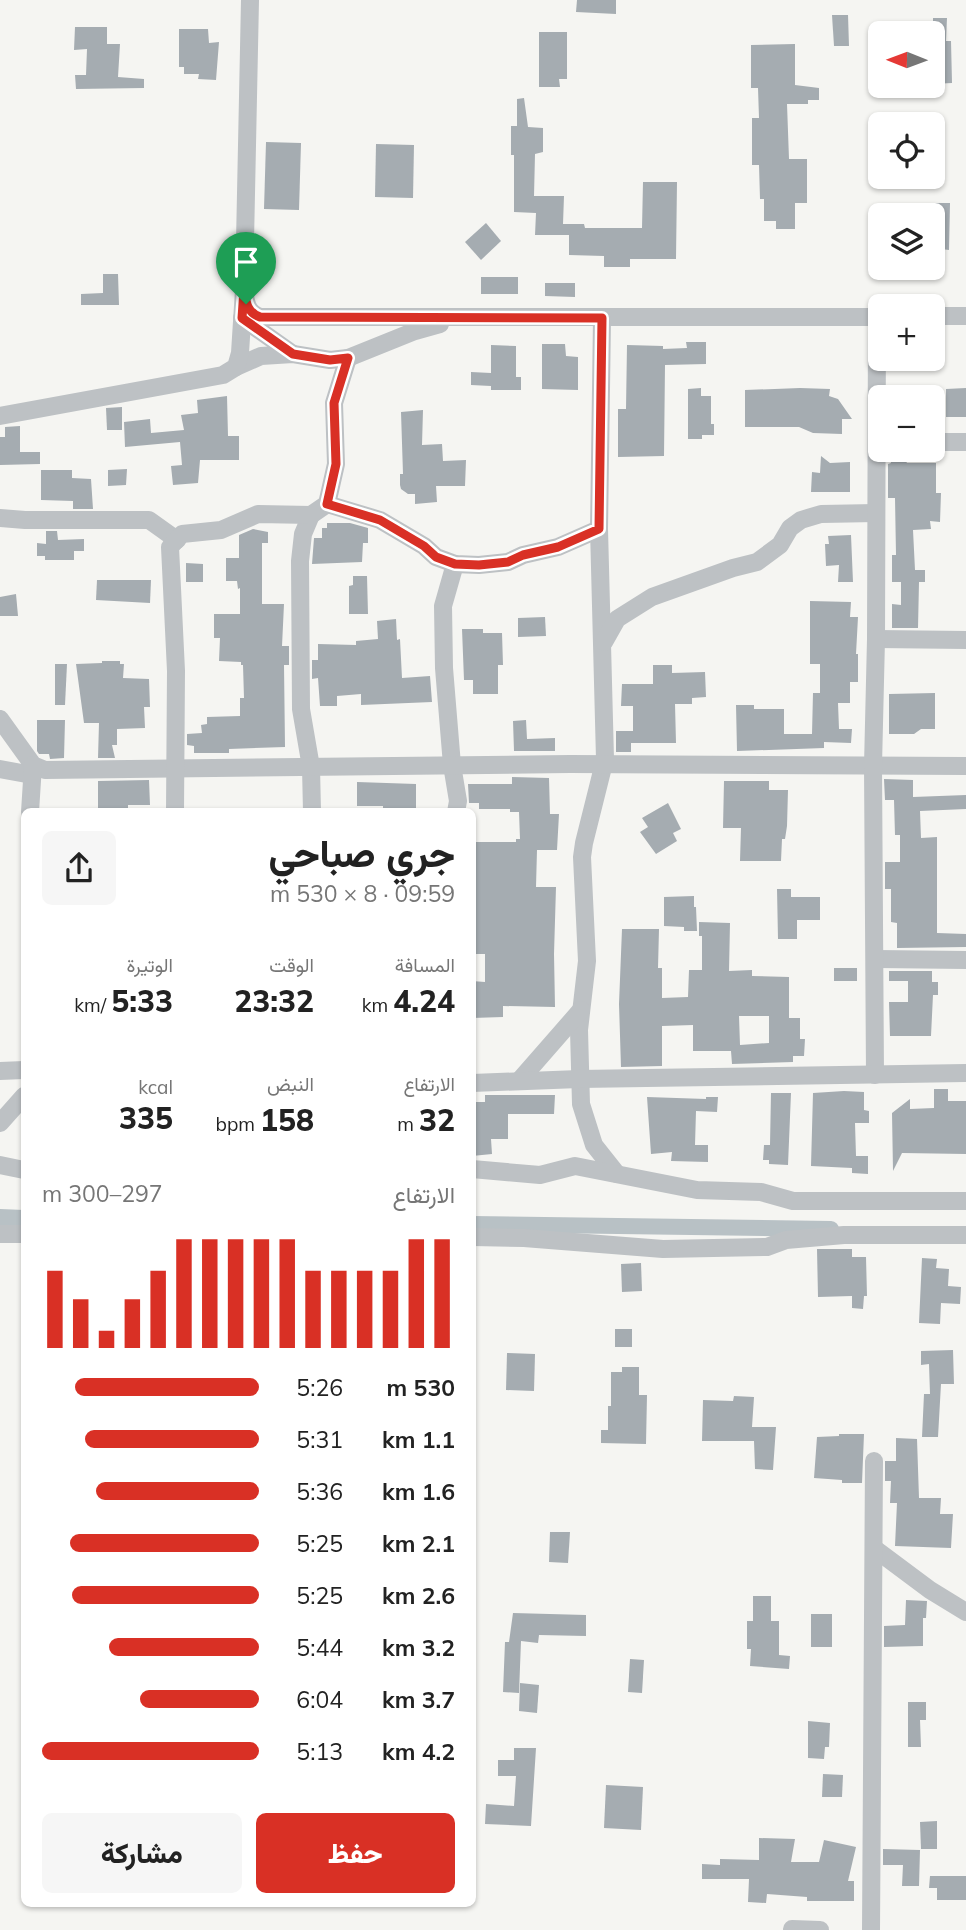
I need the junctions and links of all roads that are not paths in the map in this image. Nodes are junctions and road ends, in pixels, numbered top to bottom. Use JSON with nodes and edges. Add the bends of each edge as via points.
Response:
{"nodes":[{"id":1,"x":250,"y":0,"type":"edge"},
{"id":2,"x":244,"y":290,"type":"junction"},
{"id":3,"x":945,"y":316,"type":"edge"},
{"id":4,"x":966,"y":316,"type":"edge"},
{"id":5,"x":868,"y":317,"type":"edge"},
{"id":6,"x":242,"y":318,"type":"junction"},
{"id":7,"x":463,"y":318,"type":"junction"},
{"id":8,"x":602,"y":318,"type":"junction"},
{"id":9,"x":293,"y":354,"type":"junction"},
{"id":10,"x":348,"y":358,"type":"junction"},
{"id":11,"x":236,"y":367,"type":"junction"},
{"id":12,"x":0,"y":415,"type":"edge"},
{"id":13,"x":945,"y":442,"type":"edge"},
{"id":14,"x":966,"y":442,"type":"edge"},
{"id":15,"x":877,"y":462,"type":"edge"},
{"id":16,"x":327,"y":504,"type":"junction"},
{"id":17,"x":876,"y":513,"type":"junction"},
{"id":18,"x":311,"y":515,"type":"junction"},
{"id":19,"x":0,"y":518,"type":"edge"},
{"id":20,"x":599,"y":529,"type":"junction"},
{"id":21,"x":177,"y":540,"type":"junction"},
{"id":22,"x":455,"y":564,"type":"junction"},
{"id":23,"x":876,"y":639,"type":"junction"},
{"id":24,"x":966,"y":640,"type":"edge"},
{"id":25,"x":603,"y":645,"type":"junction"},
{"id":26,"x":0,"y":719,"type":"edge"},
{"id":27,"x":452,"y":765,"type":"junction"},
{"id":28,"x":605,"y":765,"type":"junction"},
{"id":29,"x":873,"y":766,"type":"junction"},
{"id":30,"x":966,"y":766,"type":"edge"},
{"id":31,"x":311,"y":767,"type":"junction"},
{"id":32,"x":176,"y":768,"type":"junction"},
{"id":33,"x":0,"y":769,"type":"edge"},
{"id":34,"x":32,"y":770,"type":"junction"},
{"id":35,"x":30,"y":808,"type":"edge"},
{"id":36,"x":175,"y":808,"type":"edge"},
{"id":37,"x":312,"y":808,"type":"edge"},
{"id":38,"x":457,"y":808,"type":"edge"},
{"id":39,"x":876,"y":959,"type":"junction"},
{"id":40,"x":966,"y":960,"type":"edge"},
{"id":41,"x":581,"y":1010,"type":"junction"},
{"id":42,"x":21,"y":1069,"type":"edge"},
{"id":43,"x":0,"y":1071,"type":"edge"},
{"id":44,"x":966,"y":1073,"type":"edge"},
{"id":45,"x":875,"y":1075,"type":"junction"},
{"id":46,"x":579,"y":1079,"type":"junction"},
{"id":47,"x":519,"y":1081,"type":"junction"},
{"id":48,"x":476,"y":1083,"type":"edge"},
{"id":49,"x":21,"y":1099,"type":"edge"},
{"id":50,"x":0,"y":1122,"type":"edge"},
{"id":51,"x":0,"y":1165,"type":"edge"},
{"id":52,"x":21,"y":1169,"type":"edge"},
{"id":53,"x":476,"y":1169,"type":"edge"},
{"id":54,"x":617,"y":1174,"type":"junction"},
{"id":55,"x":966,"y":1201,"type":"edge"},
{"id":56,"x":0,"y":1234,"type":"edge"},
{"id":57,"x":21,"y":1234,"type":"edge"},
{"id":58,"x":966,"y":1235,"type":"edge"},
{"id":59,"x":476,"y":1237,"type":"edge"},
{"id":60,"x":874,"y":1461,"type":"dead end"},
{"id":61,"x":875,"y":1549,"type":"junction"},
{"id":62,"x":966,"y":1612,"type":"edge"},
{"id":63,"x":792,"y":1929,"type":"edge"},
{"id":64,"x":820,"y":1930,"type":"edge"},
{"id":65,"x":871,"y":1930,"type":"edge"}],
"edges":[{"from":1,"to":2,"type":"street"},
{"from":2,"to":6,"type":"street"},
{"from":2,"to":7,"type":"street","via":[[251,313],[260,317]]},
{"from":3,"to":4,"type":"street"},
{"from":5,"to":8,"type":"street"},
{"from":6,"to":9,"type":"street"},
{"from":6,"to":11,"type":"street"},
{"from":7,"to":8,"type":"street"},
{"from":7,"to":10,"type":"street"},
{"from":8,"to":20,"type":"street"},
{"from":9,"to":10,"type":"street"},
{"from":9,"to":11,"type":"street","via":[[261,356]]},
{"from":10,"to":16,"type":"street","via":[[334,403],[336,464]]},
{"from":11,"to":12,"type":"street","via":[[223,375]]},
{"from":13,"to":14,"type":"street"},
{"from":15,"to":17,"type":"street"},
{"from":16,"to":18,"type":"street"},
{"from":16,"to":22,"type":"street","via":[[380,520],[436,557]]},
{"from":17,"to":23,"type":"street"},
{"from":17,"to":25,"type":"street","via":[[821,514],[801,520],[789,528],[780,545],[757,562],[652,597],[617,619]]},
{"from":18,"to":21,"type":"street","via":[[258,514],[222,530],[182,534]]},
{"from":18,"to":31,"type":"street","via":[[300,561],[301,709]]},
{"from":19,"to":21,"type":"street","via":[[149,520]]},
{"from":20,"to":22,"type":"street","via":[[508,562]]},
{"from":20,"to":25,"type":"street"},
{"from":21,"to":32,"type":"street","via":[[170,547]]},
{"from":22,"to":27,"type":"street","via":[[443,606]]},
{"from":23,"to":24,"type":"street"},
{"from":23,"to":29,"type":"street"},
{"from":25,"to":28,"type":"street"},
{"from":26,"to":34,"type":"street"},
{"from":27,"to":28,"type":"street"},
{"from":27,"to":31,"type":"street"},
{"from":27,"to":38,"type":"street"},
{"from":28,"to":29,"type":"street"},
{"from":28,"to":41,"type":"street","via":[[583,843],[586,975]]},
{"from":29,"to":30,"type":"street"},
{"from":29,"to":39,"type":"street"},
{"from":31,"to":32,"type":"street"},
{"from":31,"to":37,"type":"street"},
{"from":32,"to":34,"type":"street"},
{"from":32,"to":36,"type":"street"},
{"from":33,"to":34,"type":"street"},
{"from":34,"to":35,"type":"street"},
{"from":39,"to":40,"type":"street"},
{"from":39,"to":45,"type":"street"},
{"from":41,"to":46,"type":"street"},
{"from":41,"to":47,"type":"street"},
{"from":42,"to":43,"type":"street"},
{"from":44,"to":45,"type":"street"},
{"from":45,"to":46,"type":"street"},
{"from":46,"to":47,"type":"street"},
{"from":46,"to":54,"type":"street","via":[[581,1104],[594,1145]]},
{"from":47,"to":48,"type":"street"},
{"from":49,"to":50,"type":"street"},
{"from":51,"to":52,"type":"street"},
{"from":53,"to":54,"type":"street","via":[[540,1175],[575,1166]]},
{"from":54,"to":55,"type":"street","via":[[697,1190],[761,1192],[793,1201]]},
{"from":56,"to":57,"type":"street"},
{"from":58,"to":59,"type":"street","via":[[844,1235],[786,1240],[766,1247],[663,1249]]},
{"from":60,"to":61,"type":"street"},
{"from":61,"to":62,"type":"street"},
{"from":61,"to":65,"type":"street"},
{"from":63,"to":64,"type":"street"}]}
